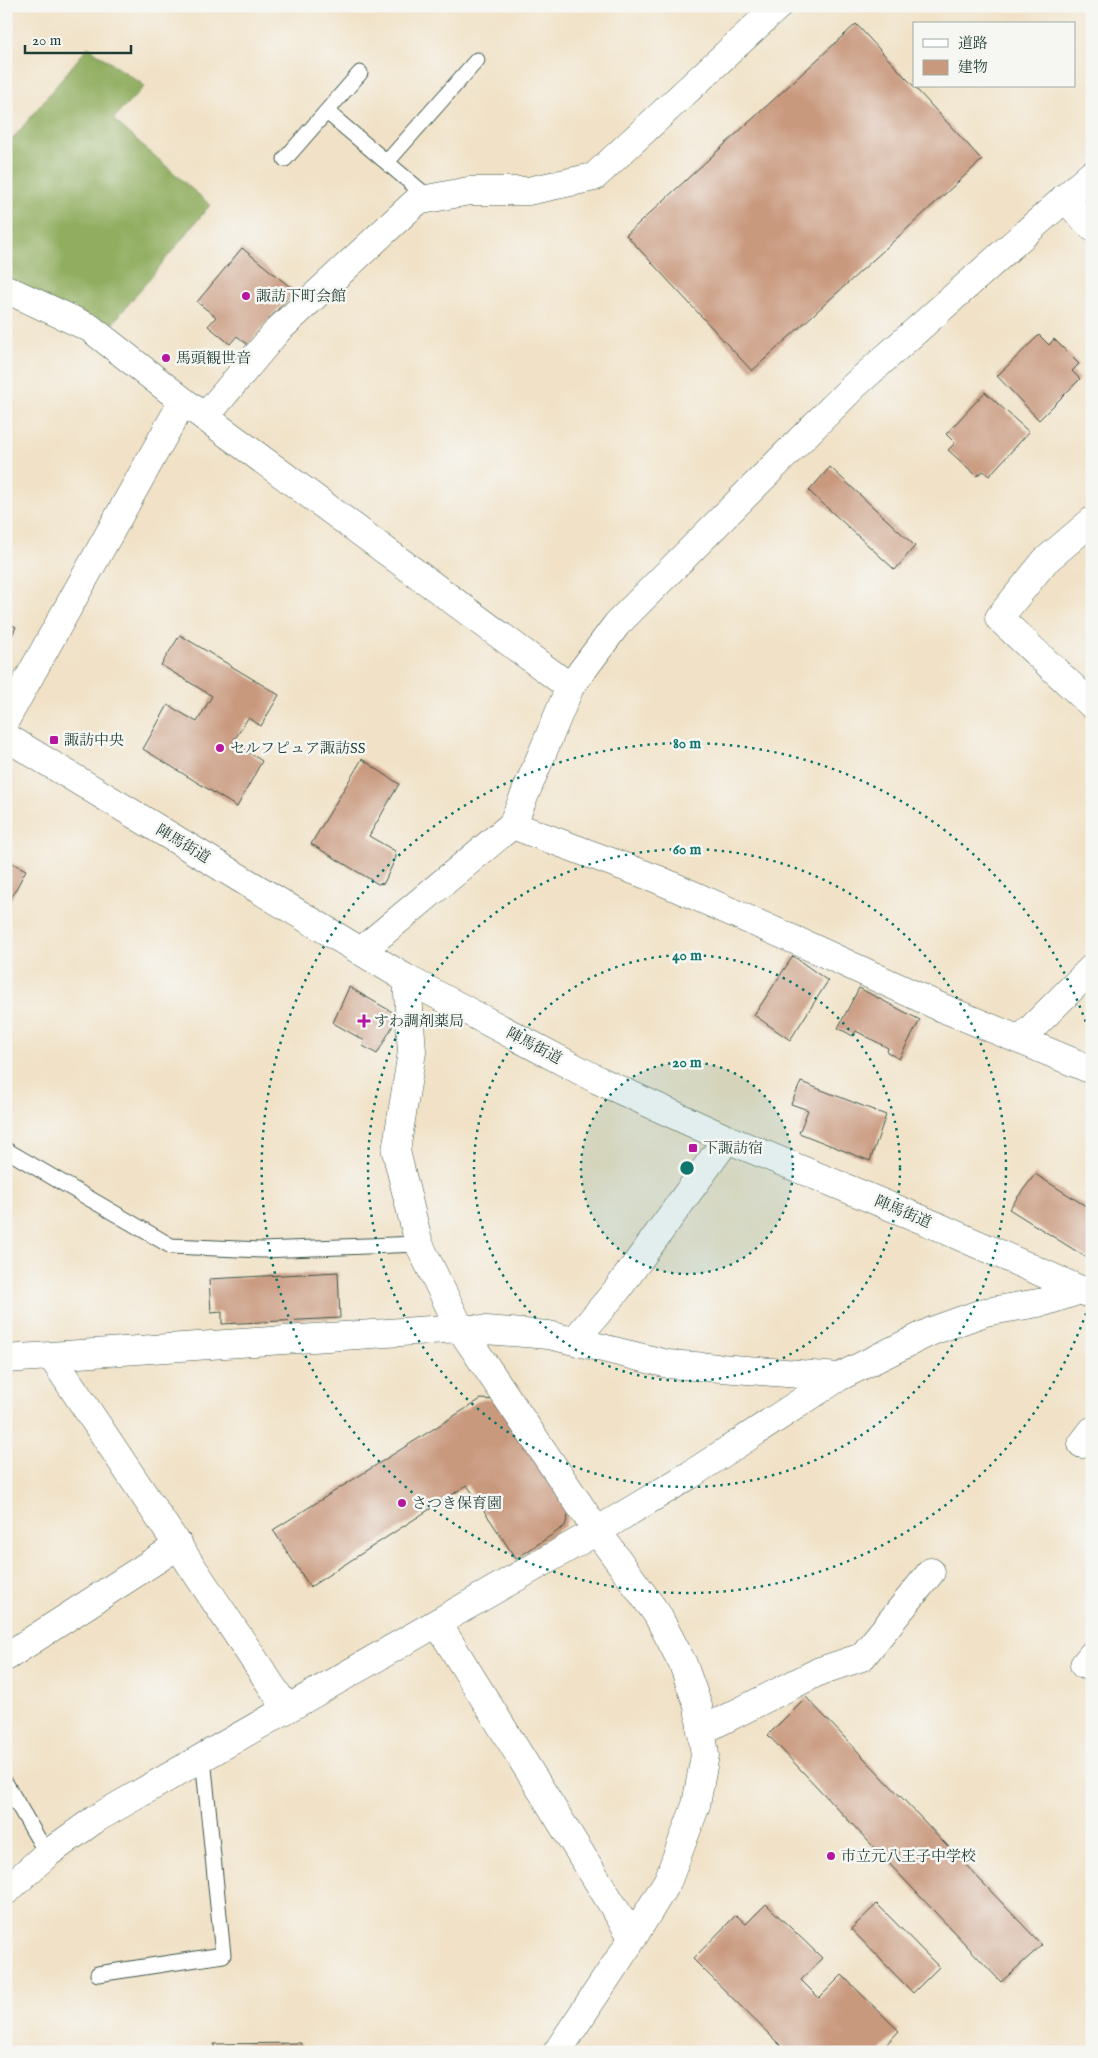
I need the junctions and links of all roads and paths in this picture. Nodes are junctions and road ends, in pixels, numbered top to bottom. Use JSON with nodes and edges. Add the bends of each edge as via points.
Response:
{"nodes":[{"id":1,"x":778,"y":6,"type":"edge"},
{"id":2,"x":477,"y":60,"type":"dead end"},
{"id":3,"x":360,"y":73,"type":"dead end"},
{"id":4,"x":327,"y":112,"type":"junction"},
{"id":5,"x":286,"y":159,"type":"dead end"},
{"id":6,"x":387,"y":162,"type":"junction"},
{"id":7,"x":1092,"y":174,"type":"edge"},
{"id":8,"x":429,"y":198,"type":"junction"},
{"id":9,"x":1064,"y":198,"type":"junction"},
{"id":10,"x":1092,"y":227,"type":"edge"},
{"id":11,"x":6,"y":289,"type":"edge"},
{"id":12,"x":183,"y":401,"type":"junction"},
{"id":13,"x":205,"y":417,"type":"junction"},
{"id":14,"x":1092,"y":521,"type":"edge"},
{"id":15,"x":570,"y":687,"type":"junction"},
{"id":16,"x":1092,"y":705,"type":"edge"},
{"id":17,"x":6,"y":719,"type":"edge"},
{"id":18,"x":6,"y":737,"type":"edge"},
{"id":19,"x":512,"y":826,"type":"junction"},
{"id":20,"x":361,"y":951,"type":"junction"},
{"id":21,"x":1092,"y":968,"type":"edge"},
{"id":22,"x":407,"y":980,"type":"junction"},
{"id":23,"x":1020,"y":1040,"type":"junction"},
{"id":24,"x":1092,"y":1070,"type":"edge"},
{"id":25,"x":727,"y":1139,"type":"junction"},
{"id":26,"x":6,"y":1150,"type":"edge"},
{"id":27,"x":419,"y":1244,"type":"junction"},
{"id":28,"x":1086,"y":1292,"type":"edge"},
{"id":29,"x":460,"y":1328,"type":"junction"},
{"id":30,"x":574,"y":1340,"type":"junction"},
{"id":31,"x":52,"y":1357,"type":"junction"},
{"id":32,"x":6,"y":1359,"type":"edge"},
{"id":33,"x":839,"y":1376,"type":"junction"},
{"id":34,"x":598,"y":1530,"type":"junction"},
{"id":35,"x":179,"y":1545,"type":"junction"},
{"id":36,"x":931,"y":1572,"type":"dead end"},
{"id":37,"x":438,"y":1624,"type":"junction"},
{"id":38,"x":6,"y":1657,"type":"edge"},
{"id":39,"x":287,"y":1709,"type":"junction"},
{"id":40,"x":701,"y":1731,"type":"junction"},
{"id":41,"x":203,"y":1758,"type":"junction"},
{"id":42,"x":6,"y":1784,"type":"edge"},
{"id":43,"x":47,"y":1854,"type":"junction"},
{"id":44,"x":6,"y":1891,"type":"edge"},
{"id":45,"x":6,"y":1903,"type":"edge"},
{"id":46,"x":633,"y":1938,"type":"junction"},
{"id":47,"x":98,"y":1974,"type":"dead end"},
{"id":48,"x":557,"y":2052,"type":"edge"}],
"edges":[{"from":1,"to":8,"type":"street","via":[[594,177],[528,191],[469,191]]},
{"from":2,"to":6,"type":"lane"},
{"from":3,"to":4,"type":"lane"},
{"from":4,"to":5,"type":"lane"},
{"from":4,"to":6,"type":"lane"},
{"from":6,"to":8,"type":"lane"},
{"from":7,"to":9,"type":"street"},
{"from":8,"to":13,"type":"street","via":[[417,201],[278,330]]},
{"from":9,"to":10,"type":"street"},
{"from":9,"to":15,"type":"street","via":[[854,385],[617,624]]},
{"from":11,"to":12,"type":"street","via":[[90,328]]},
{"from":12,"to":13,"type":"street"},
{"from":12,"to":17,"type":"street"},
{"from":13,"to":15,"type":"street"},
{"from":14,"to":16,"type":"street","via":[[1045,561],[999,618]]},
{"from":15,"to":19,"type":"street"},
{"from":18,"to":20,"type":"street","name":"陣馬街道"},
{"from":19,"to":20,"type":"street"},
{"from":19,"to":23,"type":"street","via":[[657,879]]},
{"from":20,"to":22,"type":"street","name":"陣馬街道"},
{"from":21,"to":23,"type":"street"},
{"from":22,"to":25,"type":"street","name":"陣馬街道","via":[[598,1080]]},
{"from":22,"to":27,"type":"street","via":[[412,1052],[396,1151]]},
{"from":23,"to":24,"type":"street"},
{"from":25,"to":28,"type":"street","name":"陣馬街道"},
{"from":25,"to":30,"type":"street","via":[[617,1290]]},
{"from":26,"to":27,"type":"lane","via":[[171,1246],[262,1250]]},
{"from":27,"to":29,"type":"street"},
{"from":28,"to":33,"type":"street","via":[[985,1312],[932,1331]]},
{"from":29,"to":30,"type":"street"},
{"from":29,"to":31,"type":"street"},
{"from":29,"to":34,"type":"street"},
{"from":30,"to":33,"type":"street","via":[[668,1364]]},
{"from":31,"to":32,"type":"street"},
{"from":31,"to":35,"type":"street"},
{"from":33,"to":34,"type":"street","via":[[690,1475]]},
{"from":34,"to":37,"type":"street"},
{"from":34,"to":40,"type":"street","via":[[657,1614],[698,1706]]},
{"from":35,"to":38,"type":"street"},
{"from":35,"to":39,"type":"street"},
{"from":36,"to":40,"type":"street","via":[[862,1657],[820,1671]]},
{"from":37,"to":39,"type":"street"},
{"from":37,"to":46,"type":"street"},
{"from":39,"to":41,"type":"street"},
{"from":40,"to":46,"type":"street","via":[[705,1755],[696,1805],[668,1880]]},
{"from":41,"to":43,"type":"street","via":[[97,1818]]},
{"from":41,"to":47,"type":"lane","via":[[223,1955]]},
{"from":42,"to":43,"type":"lane"},
{"from":43,"to":44,"type":"street"},
{"from":44,"to":45,"type":"lane"},
{"from":46,"to":48,"type":"street"}]}
